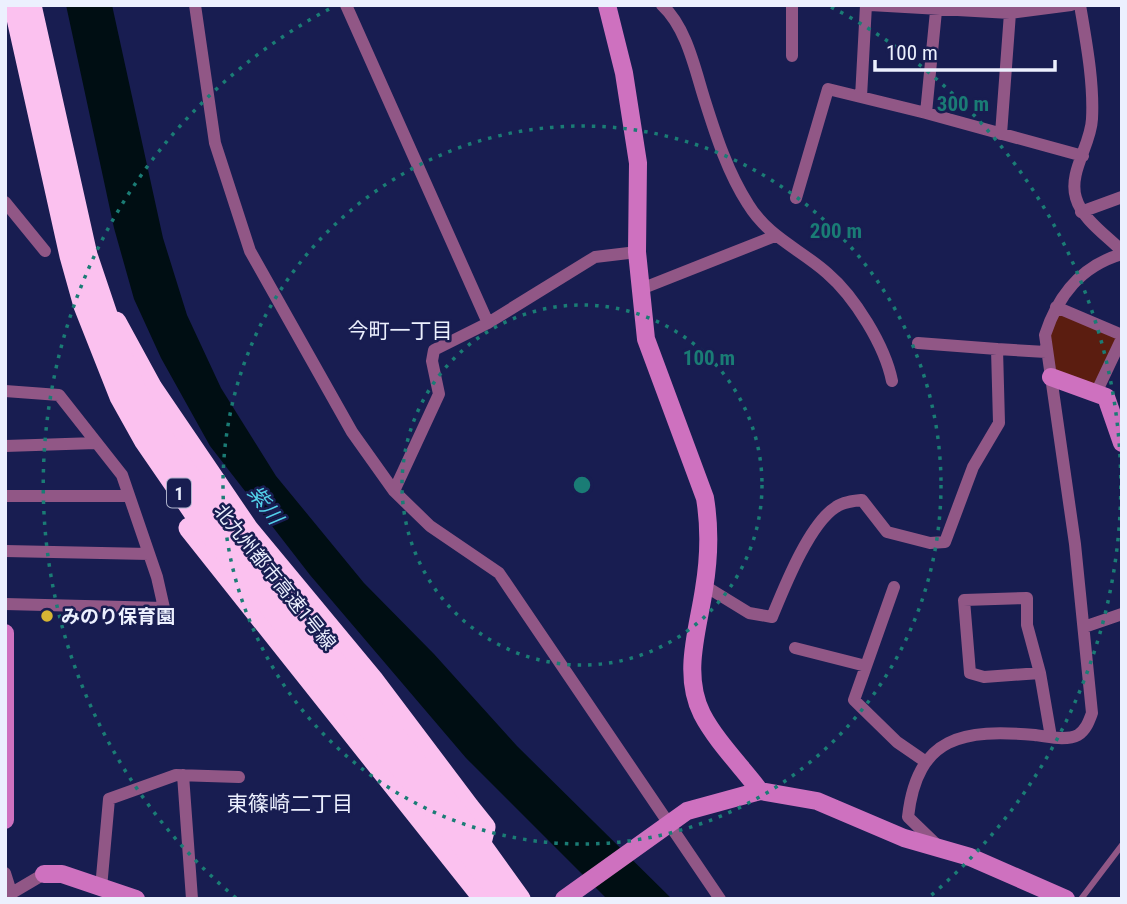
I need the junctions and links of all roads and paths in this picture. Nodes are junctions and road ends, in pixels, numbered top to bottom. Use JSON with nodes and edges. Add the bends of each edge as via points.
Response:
{"nodes":[{"id":1,"x":13,"y":5,"type":"edge"},
{"id":2,"x":31,"y":5,"type":"edge"},
{"id":3,"x":195,"y":5,"type":"edge"},
{"id":4,"x":346,"y":5,"type":"edge"},
{"id":5,"x":607,"y":5,"type":"edge"},
{"id":6,"x":662,"y":5,"type":"edge"},
{"id":7,"x":792,"y":5,"type":"edge"},
{"id":8,"x":868,"y":5,"type":"edge"},
{"id":9,"x":1071,"y":5,"type":"edge"},
{"id":10,"x":1080,"y":5,"type":"edge"},
{"id":11,"x":936,"y":11,"type":"junction"},
{"id":12,"x":1010,"y":13,"type":"junction"},
{"id":13,"x":792,"y":56,"type":"dead end"},
{"id":14,"x":861,"y":97,"type":"junction"},
{"id":15,"x":926,"y":113,"type":"junction"},
{"id":16,"x":1001,"y":134,"type":"junction"},
{"id":17,"x":1083,"y":156,"type":"junction"},
{"id":18,"x":1122,"y":197,"type":"edge"},
{"id":19,"x":796,"y":198,"type":"dead end"},
{"id":20,"x":5,"y":202,"type":"edge"},
{"id":21,"x":1082,"y":212,"type":"junction"},
{"id":22,"x":775,"y":236,"type":"junction"},
{"id":23,"x":45,"y":251,"type":"dead end"},
{"id":24,"x":637,"y":252,"type":"junction"},
{"id":25,"x":1122,"y":253,"type":"edge"},
{"id":26,"x":641,"y":289,"type":"junction"},
{"id":27,"x":105,"y":301,"type":"junction"},
{"id":28,"x":84,"y":306,"type":"junction"},
{"id":29,"x":1055,"y":307,"type":"junction"},
{"id":30,"x":488,"y":324,"type":"junction"},
{"id":31,"x":1122,"y":336,"type":"edge"},
{"id":32,"x":918,"y":343,"type":"dead end"},
{"id":33,"x":997,"y":349,"type":"junction"},
{"id":34,"x":1046,"y":352,"type":"junction"},
{"id":35,"x":1051,"y":376,"type":"junction"},
{"id":36,"x":892,"y":381,"type":"dead end"},
{"id":37,"x":5,"y":391,"type":"edge"},
{"id":38,"x":1096,"y":393,"type":"junction"},
{"id":39,"x":96,"y":443,"type":"junction"},
{"id":40,"x":1122,"y":443,"type":"edge"},
{"id":41,"x":5,"y":446,"type":"edge"},
{"id":42,"x":394,"y":491,"type":"junction"},
{"id":43,"x":5,"y":496,"type":"edge"},
{"id":44,"x":129,"y":496,"type":"junction"},
{"id":45,"x":5,"y":551,"type":"edge"},
{"id":46,"x":149,"y":554,"type":"junction"},
{"id":47,"x":705,"y":586,"type":"junction"},
{"id":48,"x":894,"y":587,"type":"dead end"},
{"id":49,"x":5,"y":604,"type":"edge"},
{"id":50,"x":1122,"y":614,"type":"edge"},
{"id":51,"x":1084,"y":627,"type":"junction"},
{"id":52,"x":5,"y":633,"type":"edge"},
{"id":53,"x":795,"y":648,"type":"dead end"},
{"id":54,"x":6,"y":656,"type":"edge"},
{"id":55,"x":866,"y":666,"type":"junction"},
{"id":56,"x":1041,"y":673,"type":"junction"},
{"id":57,"x":6,"y":710,"type":"edge"},
{"id":58,"x":1051,"y":737,"type":"junction"},
{"id":59,"x":926,"y":762,"type":"junction"},
{"id":60,"x":6,"y":764,"type":"edge"},
{"id":61,"x":183,"y":775,"type":"junction"},
{"id":62,"x":239,"y":777,"type":"dead end"},
{"id":63,"x":760,"y":791,"type":"junction"},
{"id":64,"x":5,"y":820,"type":"edge"},
{"id":65,"x":668,"y":825,"type":"junction"},
{"id":66,"x":482,"y":839,"type":"dead end"},
{"id":67,"x":1122,"y":845,"type":"edge"},
{"id":68,"x":940,"y":848,"type":"junction"},
{"id":69,"x":5,"y":873,"type":"edge"},
{"id":70,"x":44,"y":874,"type":"joint"},
{"id":71,"x":101,"y":888,"type":"junction"},
{"id":72,"x":8,"y":895,"type":"edge"},
{"id":73,"x":136,"y":899,"type":"edge"},
{"id":74,"x":192,"y":899,"type":"edge"},
{"id":75,"x":484,"y":899,"type":"edge"},
{"id":76,"x":503,"y":899,"type":"edge"},
{"id":77,"x":520,"y":899,"type":"edge"},
{"id":78,"x":564,"y":899,"type":"edge"},
{"id":79,"x":720,"y":899,"type":"edge"},
{"id":80,"x":1066,"y":899,"type":"edge"},
{"id":81,"x":1081,"y":899,"type":"edge"}],
"edges":[{"from":1,"to":28,"type":"highway","name":"北九州都市高速1号線","number":"1","bridge":true},
{"from":2,"to":27,"type":"highway","name":"北九州都市高速1号線","number":"1","bridge":true,"via":[[76,211]]},
{"from":3,"to":42,"type":"street","via":[[215,143],[250,251],[352,432]]},
{"from":4,"to":30,"type":"street"},
{"from":5,"to":24,"type":"street","via":[[624,73],[638,163]]},
{"from":6,"to":22,"type":"street","via":[[684,39],[719,143],[747,204]]},
{"from":7,"to":13,"type":"street"},
{"from":8,"to":11,"type":"street"},
{"from":8,"to":14,"type":"street"},
{"from":9,"to":12,"type":"street"},
{"from":10,"to":17,"type":"street","via":[[1092,121]]},
{"from":11,"to":12,"type":"street"},
{"from":11,"to":15,"type":"street"},
{"from":12,"to":16,"type":"street"},
{"from":14,"to":15,"type":"street"},
{"from":14,"to":19,"type":"street","via":[[828,89]]},
{"from":15,"to":16,"type":"street"},
{"from":16,"to":17,"type":"street"},
{"from":17,"to":21,"type":"street","via":[[1073,182]]},
{"from":18,"to":21,"type":"street"},
{"from":20,"to":23,"type":"street"},
{"from":21,"to":25,"type":"street"},
{"from":22,"to":26,"type":"street"},
{"from":22,"to":36,"type":"street","via":[[828,274],[866,321],[883,349]]},
{"from":24,"to":26,"type":"street"},
{"from":24,"to":30,"type":"street","via":[[595,257]]},
{"from":25,"to":29,"type":"street","via":[[1087,267]]},
{"from":26,"to":47,"type":"street","via":[[646,339],[705,498],[709,526]]},
{"from":27,"to":66,"type":"highway","via":[[152,388],[248,529],[363,667],[485,827]]},
{"from":27,"to":77,"type":"highway","name":"北九州都市高速1号線","number":"1","bridge":true,"via":[[136,390],[186,473],[469,828]]},
{"from":28,"to":75,"type":"highway","bridge":true,"via":[[96,354],[116,401],[164,491]]},
{"from":28,"to":76,"type":"highway","name":"北九州都市高速1号線","number":"1","bridge":true,"via":[[120,397],[170,481]]},
{"from":29,"to":31,"type":"street"},
{"from":29,"to":34,"type":"street","via":[[1045,335]]},
{"from":30,"to":42,"type":"street","via":[[434,350],[439,394]]},
{"from":31,"to":38,"type":"street"},
{"from":32,"to":33,"type":"street"},
{"from":33,"to":34,"type":"street"},
{"from":33,"to":47,"type":"street","via":[[999,423],[973,467],[945,542],[930,543],[887,532],[862,500],[850,501],[834,508],[800,552],[772,617],[749,613]]},
{"from":34,"to":35,"type":"street"},
{"from":35,"to":38,"type":"street"},
{"from":35,"to":51,"type":"street"},
{"from":37,"to":39,"type":"street","via":[[59,395]]},
{"from":38,"to":40,"type":"street","via":[[1110,401]]},
{"from":39,"to":41,"type":"street"},
{"from":39,"to":44,"type":"street","via":[[122,475]]},
{"from":42,"to":65,"type":"street","via":[[430,526],[499,573]]},
{"from":43,"to":44,"type":"street"},
{"from":44,"to":46,"type":"street"},
{"from":45,"to":46,"type":"street"},
{"from":46,"to":49,"type":"street","via":[[164,608]]},
{"from":47,"to":63,"type":"street","via":[[692,678],[702,714]]},
{"from":48,"to":55,"type":"street"},
{"from":50,"to":51,"type":"street"},
{"from":51,"to":58,"type":"street","via":[[1092,713],[1088,726],[1076,736]]},
{"from":52,"to":54,"type":"street"},
{"from":53,"to":55,"type":"street"},
{"from":54,"to":57,"type":"street"},
{"from":55,"to":59,"type":"street","via":[[854,700],[858,707]]},
{"from":56,"to":56,"type":"street","via":[[984,677],[970,673],[964,600],[1027,598],[1027,625]]},
{"from":56,"to":58,"type":"street"},
{"from":57,"to":60,"type":"street"},
{"from":58,"to":59,"type":"street","via":[[979,732],[955,737]]},
{"from":59,"to":68,"type":"street","via":[[911,790],[908,817]]},
{"from":60,"to":64,"type":"street"},
{"from":61,"to":62,"type":"street"},
{"from":61,"to":71,"type":"street","via":[[109,799]]},
{"from":61,"to":74,"type":"street"},
{"from":63,"to":65,"type":"street","via":[[703,805]]},
{"from":63,"to":68,"type":"street","via":[[817,801],[904,838]]},
{"from":65,"to":78,"type":"street"},
{"from":65,"to":79,"type":"street"},
{"from":67,"to":81,"type":"lane"},
{"from":68,"to":80,"type":"street"},
{"from":69,"to":72,"type":"street"},
{"from":70,"to":71,"type":"street","via":[[62,874]]},
{"from":70,"to":72,"type":"street"},
{"from":71,"to":73,"type":"street"}]}
